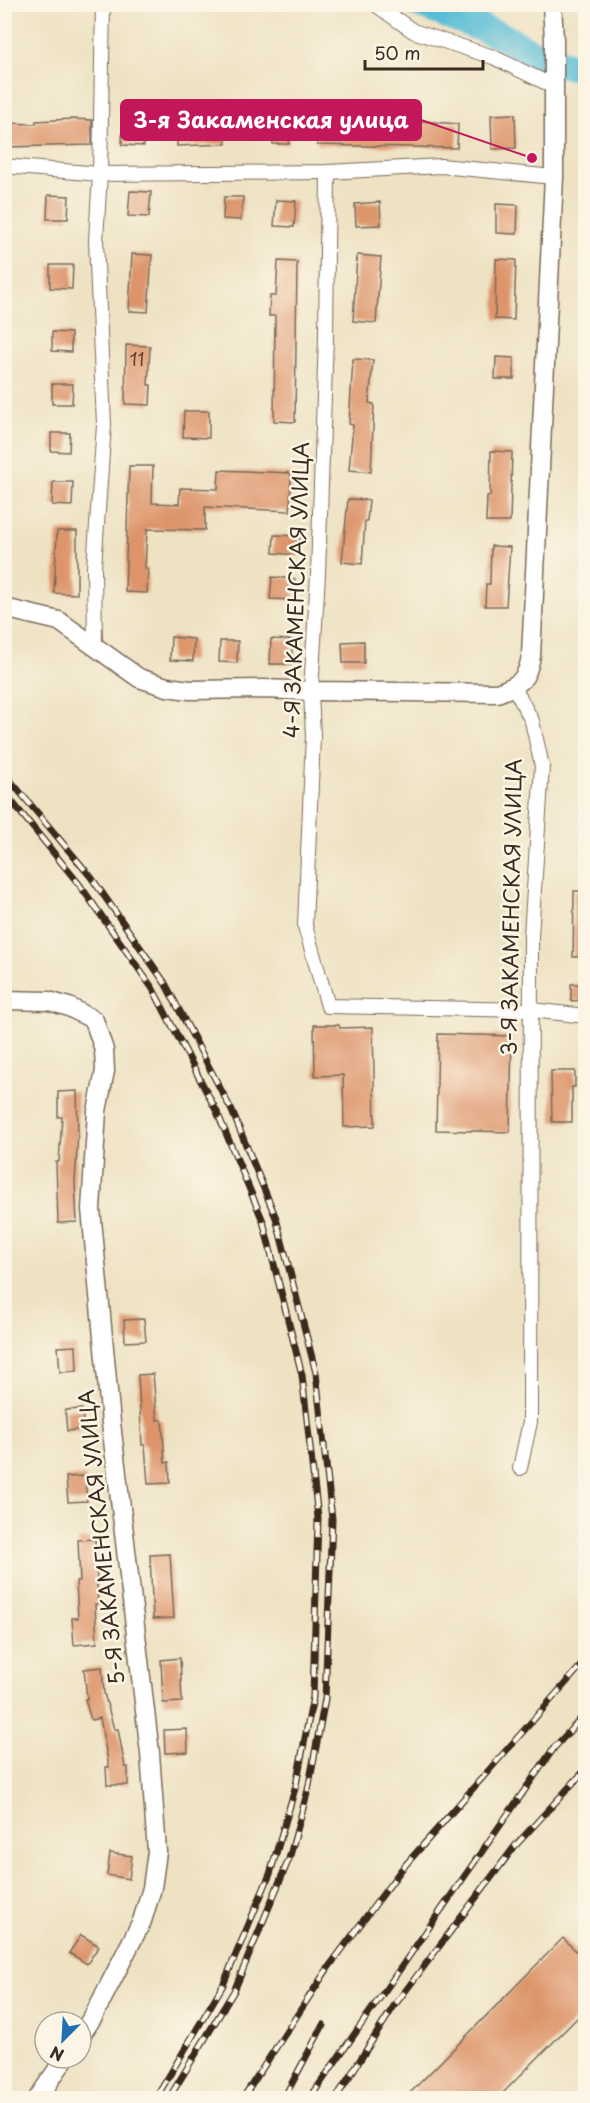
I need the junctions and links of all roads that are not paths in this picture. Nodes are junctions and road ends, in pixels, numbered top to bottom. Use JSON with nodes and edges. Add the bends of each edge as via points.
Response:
{"nodes":[{"id":1,"x":103,"y":4,"type":"edge"},
{"id":2,"x":375,"y":4,"type":"edge"},
{"id":3,"x":552,"y":4,"type":"edge"},
{"id":4,"x":553,"y":86,"type":"junction"},
{"id":5,"x":4,"y":166,"type":"edge"},
{"id":6,"x":328,"y":172,"type":"junction"},
{"id":7,"x":100,"y":174,"type":"junction"},
{"id":8,"x":554,"y":177,"type":"junction"},
{"id":9,"x":4,"y":608,"type":"edge"},
{"id":10,"x":95,"y":646,"type":"junction"},
{"id":11,"x":514,"y":687,"type":"junction"},
{"id":12,"x":311,"y":691,"type":"junction"},
{"id":13,"x":4,"y":1000,"type":"edge"},
{"id":14,"x":531,"y":1010,"type":"junction"},
{"id":15,"x":585,"y":1016,"type":"edge"},
{"id":16,"x":520,"y":1468,"type":"dead end"},
{"id":17,"x":93,"y":2016,"type":"edge"},
{"id":18,"x":57,"y":2070,"type":"edge"},
{"id":19,"x":38,"y":2098,"type":"edge"}],
"edges":[{"from":1,"to":7,"type":"street"},
{"from":2,"to":4,"type":"street","via":[[413,31],[493,57]]},
{"from":3,"to":4,"type":"street"},
{"from":4,"to":8,"type":"street"},
{"from":5,"to":7,"type":"street"},
{"from":6,"to":7,"type":"street"},
{"from":6,"to":8,"type":"street","via":[[441,166]]},
{"from":6,"to":12,"type":"street","name":"4-Я ЗАКАМЕНСКАЯ УЛИЦА","via":[[326,336]]},
{"from":7,"to":10,"type":"street","via":[[96,240],[104,425],[94,567]]},
{"from":8,"to":11,"type":"street","via":[[531,656],[528,674]]},
{"from":9,"to":10,"type":"street","via":[[59,621]]},
{"from":10,"to":12,"type":"street","via":[[139,678],[167,687]]},
{"from":11,"to":12,"type":"street","via":[[497,693]]},
{"from":11,"to":14,"type":"street","name":"3-Я ЗАКАМЕНСКАЯ УЛИЦА","via":[[532,721],[542,766],[531,936]]},
{"from":12,"to":14,"type":"street","name":"4-Я ЗАКАМЕНСКАЯ УЛИЦА","via":[[313,736],[305,926],[328,1006]]},
{"from":13,"to":17,"type":"street","name":"5-Я ЗАКАМЕНСКАЯ УЛИЦА","via":[[49,1001],[69,1007],[94,1020],[104,1050],[92,1209],[157,1852],[142,1921]]},
{"from":14,"to":15,"type":"street"},
{"from":14,"to":16,"type":"street","name":"3-Я ЗАКАМЕНСКАЯ УЛИЦА","via":[[530,1422]]},
{"from":18,"to":19,"type":"street"}]}
